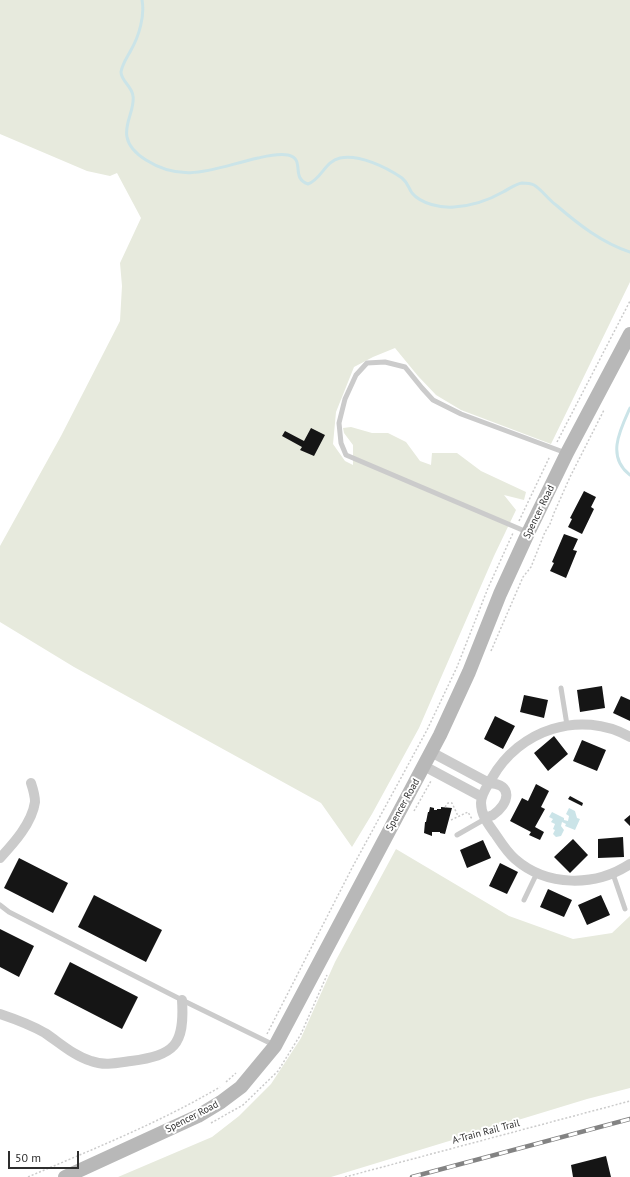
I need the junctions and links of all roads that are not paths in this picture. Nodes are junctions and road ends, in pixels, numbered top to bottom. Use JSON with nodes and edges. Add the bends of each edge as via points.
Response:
{"nodes":[{"id":1,"x":630,"y":334,"type":"edge"},
{"id":2,"x":560,"y":451,"type":"junction"},
{"id":3,"x":522,"y":530,"type":"junction"},
{"id":4,"x":561,"y":688,"type":"dead end"},
{"id":5,"x":567,"y":725,"type":"junction"},
{"id":6,"x":630,"y":737,"type":"edge"},
{"id":7,"x":431,"y":752,"type":"junction"},
{"id":8,"x":424,"y":766,"type":"junction"},
{"id":9,"x":31,"y":783,"type":"dead end"},
{"id":10,"x":489,"y":783,"type":"junction"},
{"id":11,"x":482,"y":797,"type":"junction"},
{"id":12,"x":485,"y":819,"type":"junction"},
{"id":13,"x":457,"y":835,"type":"dead end"},
{"id":14,"x":0,"y":858,"type":"edge"},
{"id":15,"x":630,"y":864,"type":"edge"},
{"id":16,"x":537,"y":873,"type":"junction"},
{"id":17,"x":613,"y":874,"type":"junction"},
{"id":18,"x":524,"y":900,"type":"dead end"},
{"id":19,"x":0,"y":906,"type":"edge"},
{"id":20,"x":625,"y":909,"type":"dead end"},
{"id":21,"x":182,"y":1000,"type":"junction"},
{"id":22,"x":0,"y":1014,"type":"edge"},
{"id":23,"x":269,"y":1043,"type":"junction"},
{"id":24,"x":65,"y":1177,"type":"edge"}],
"edges":[{"from":1,"to":2,"type":"street","name":"Spencer Road"},
{"from":2,"to":3,"type":"street","name":"Spencer Road"},
{"from":2,"to":3,"type":"lane","via":[[461,414],[433,400],[405,367],[385,362],[367,363],[356,375],[345,399],[339,423],[341,443],[346,455]]},
{"from":3,"to":7,"type":"street","name":"Spencer Road","via":[[469,672]]},
{"from":4,"to":5,"type":"lane"},
{"from":5,"to":6,"type":"street","via":[[591,725],[614,729]]},
{"from":5,"to":10,"type":"street","via":[[549,729],[522,744],[501,764]]},
{"from":7,"to":8,"type":"street","name":"Spencer Road"},
{"from":7,"to":10,"type":"street"},
{"from":8,"to":11,"type":"street"},
{"from":8,"to":23,"type":"street","name":"Spencer Road"},
{"from":9,"to":14,"type":"street","via":[[35,802],[28,822]]},
{"from":10,"to":11,"type":"street"},
{"from":10,"to":12,"type":"street","via":[[504,787],[507,792],[503,804]]},
{"from":11,"to":12,"type":"street"},
{"from":12,"to":13,"type":"lane"},
{"from":12,"to":16,"type":"street","via":[[511,855]]},
{"from":15,"to":17,"type":"street"},
{"from":16,"to":17,"type":"street","via":[[574,882]]},
{"from":16,"to":18,"type":"lane"},
{"from":17,"to":20,"type":"lane"},
{"from":19,"to":21,"type":"lane"},
{"from":21,"to":22,"type":"street","via":[[183,1019],[178,1040],[168,1051],[158,1056],[105,1064],[91,1061],[66,1049],[44,1033]]},
{"from":21,"to":23,"type":"lane"},
{"from":23,"to":24,"type":"street","name":"Spencer Road","via":[[241,1087],[221,1102],[198,1116]]}]}
